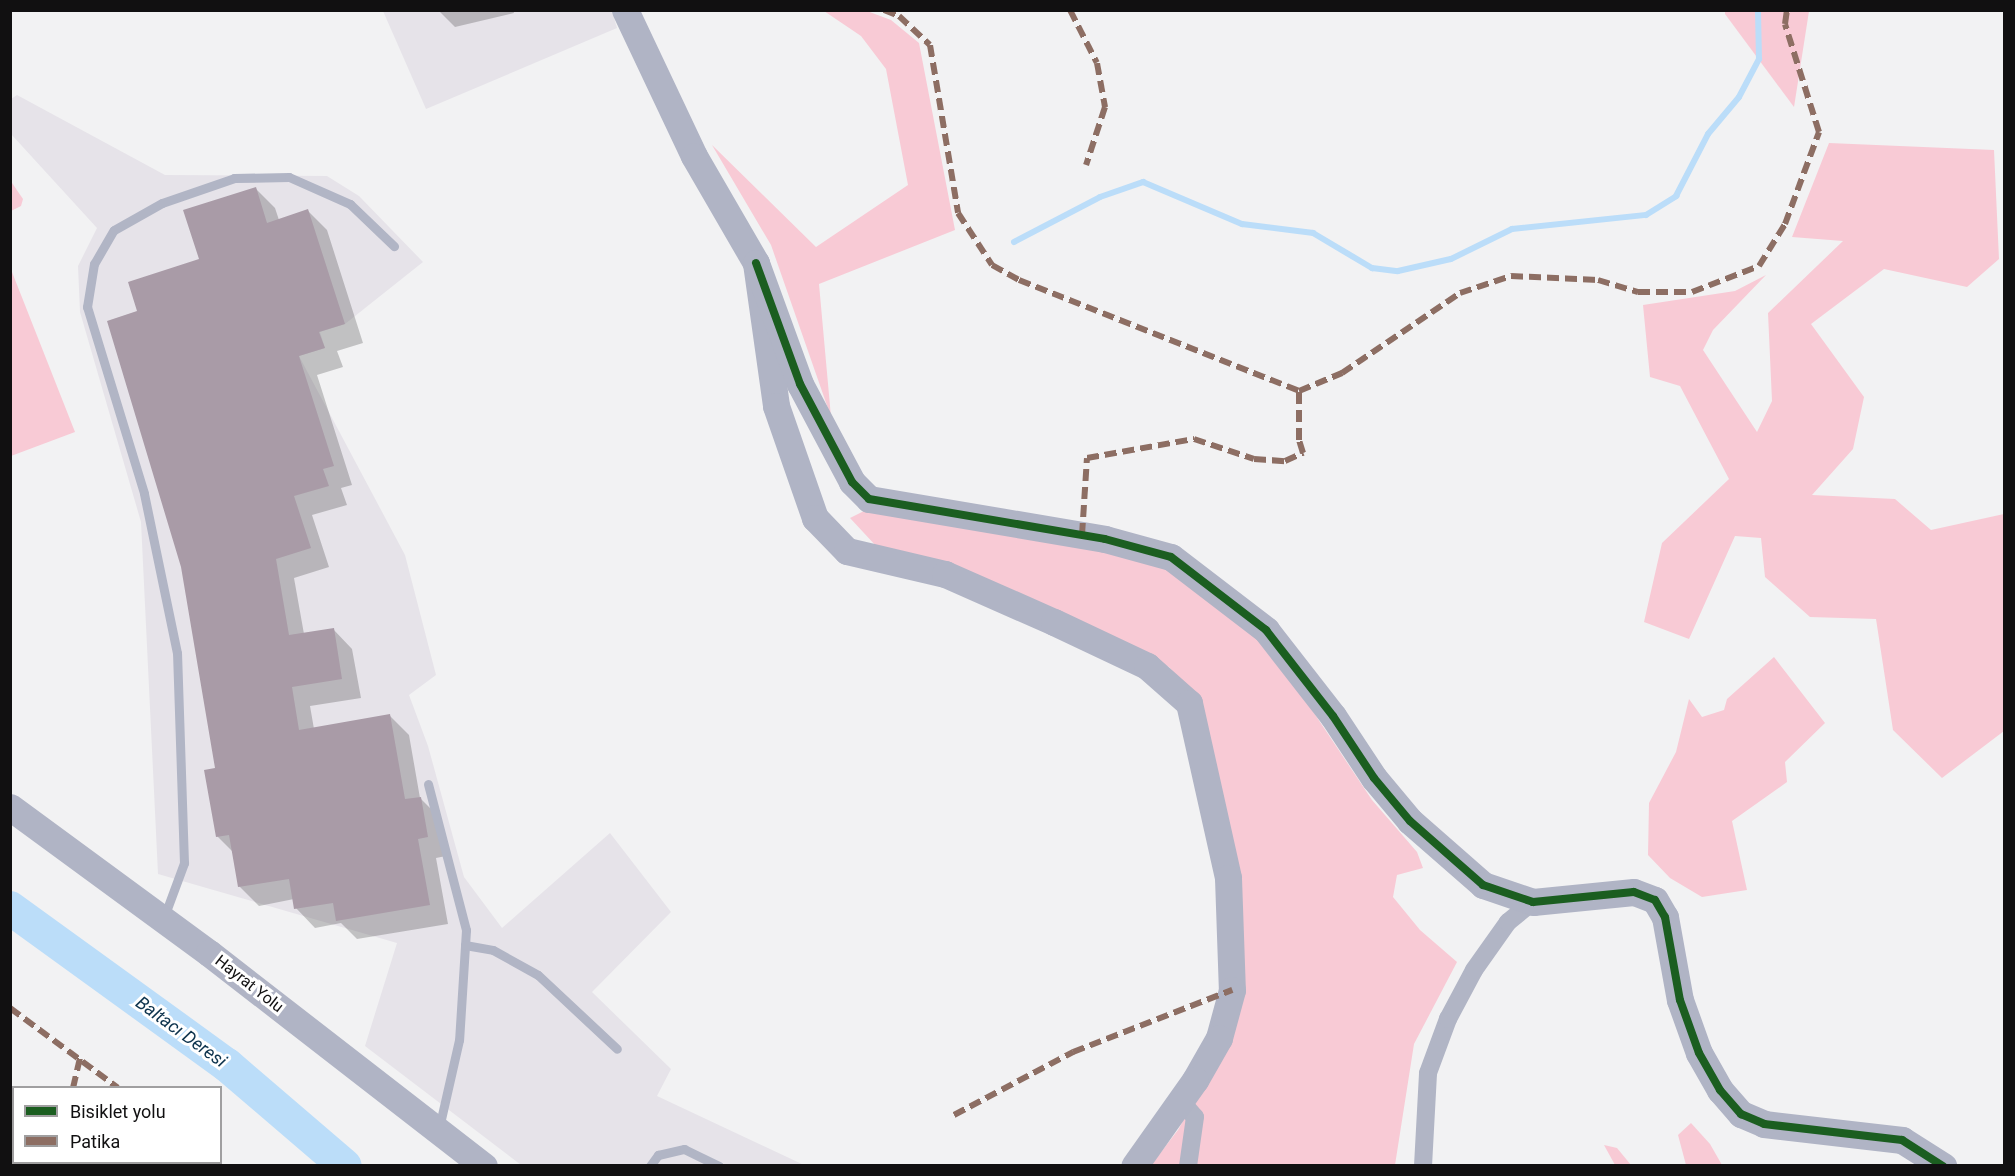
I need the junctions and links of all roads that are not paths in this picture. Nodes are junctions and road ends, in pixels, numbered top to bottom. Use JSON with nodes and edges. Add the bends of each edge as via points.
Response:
{"nodes":[{"id":1,"x":625,"y":10,"type":"edge"},
{"id":2,"x":394,"y":246,"type":"dead end"},
{"id":3,"x":756,"y":263,"type":"junction"},
{"id":4,"x":428,"y":784,"type":"dead end"},
{"id":5,"x":10,"y":807,"type":"edge"},
{"id":6,"x":1533,"y":902,"type":"junction"},
{"id":7,"x":163,"y":919,"type":"junction"},
{"id":8,"x":465,"y":945,"type":"junction"},
{"id":9,"x":617,"y":1049,"type":"dead end"},
{"id":10,"x":1181,"y":1101,"type":"junction"},
{"id":11,"x":438,"y":1130,"type":"junction"},
{"id":12,"x":484,"y":1166,"type":"edge"},
{"id":13,"x":650,"y":1166,"type":"edge"},
{"id":14,"x":719,"y":1166,"type":"edge"},
{"id":15,"x":1134,"y":1166,"type":"edge"},
{"id":16,"x":1188,"y":1166,"type":"edge"},
{"id":17,"x":1423,"y":1166,"type":"edge"},
{"id":18,"x":1943,"y":1166,"type":"edge"}],
"edges":[{"from":1,"to":3,"type":"street","via":[[694,156]]},
{"from":2,"to":7,"type":"lane","via":[[350,204],[289,177],[234,178],[162,203],[114,230],[94,264],[87,307],[144,493],[177,653],[184,863]]},
{"from":3,"to":6,"type":"street","via":[[800,384],[852,482],[869,499],[1105,539],[1171,557],[1266,630],[1333,716],[1374,778],[1444,854],[1483,885]]},
{"from":3,"to":10,"type":"street","via":[[776,406],[815,518],[847,551],[945,574],[1054,622],[1147,666],[1189,704],[1228,878],[1232,990],[1219,1038]]},
{"from":4,"to":8,"type":"lane","via":[[466,930]]},
{"from":5,"to":7,"type":"street","name":"Hayrat Yolu"},
{"from":6,"to":17,"type":"street","via":[[1508,922],[1474,970],[1448,1019],[1428,1073]]},
{"from":6,"to":18,"type":"street","via":[[1634,892],[1655,900],[1665,917],[1680,1000],[1699,1053],[1720,1090],[1741,1114],[1775,1126],[1902,1140]]},
{"from":7,"to":11,"type":"street","name":"Hayrat Yolu"},
{"from":8,"to":9,"type":"lane","via":[[493,950],[538,975]]},
{"from":8,"to":11,"type":"lane","via":[[459,1040]]},
{"from":10,"to":15,"type":"street"},
{"from":10,"to":16,"type":"street","via":[[1195,1117]]},
{"from":11,"to":12,"type":"street","name":"Hayrat Yolu"},
{"from":13,"to":14,"type":"lane","via":[[657,1155],[684,1149]]}]}
